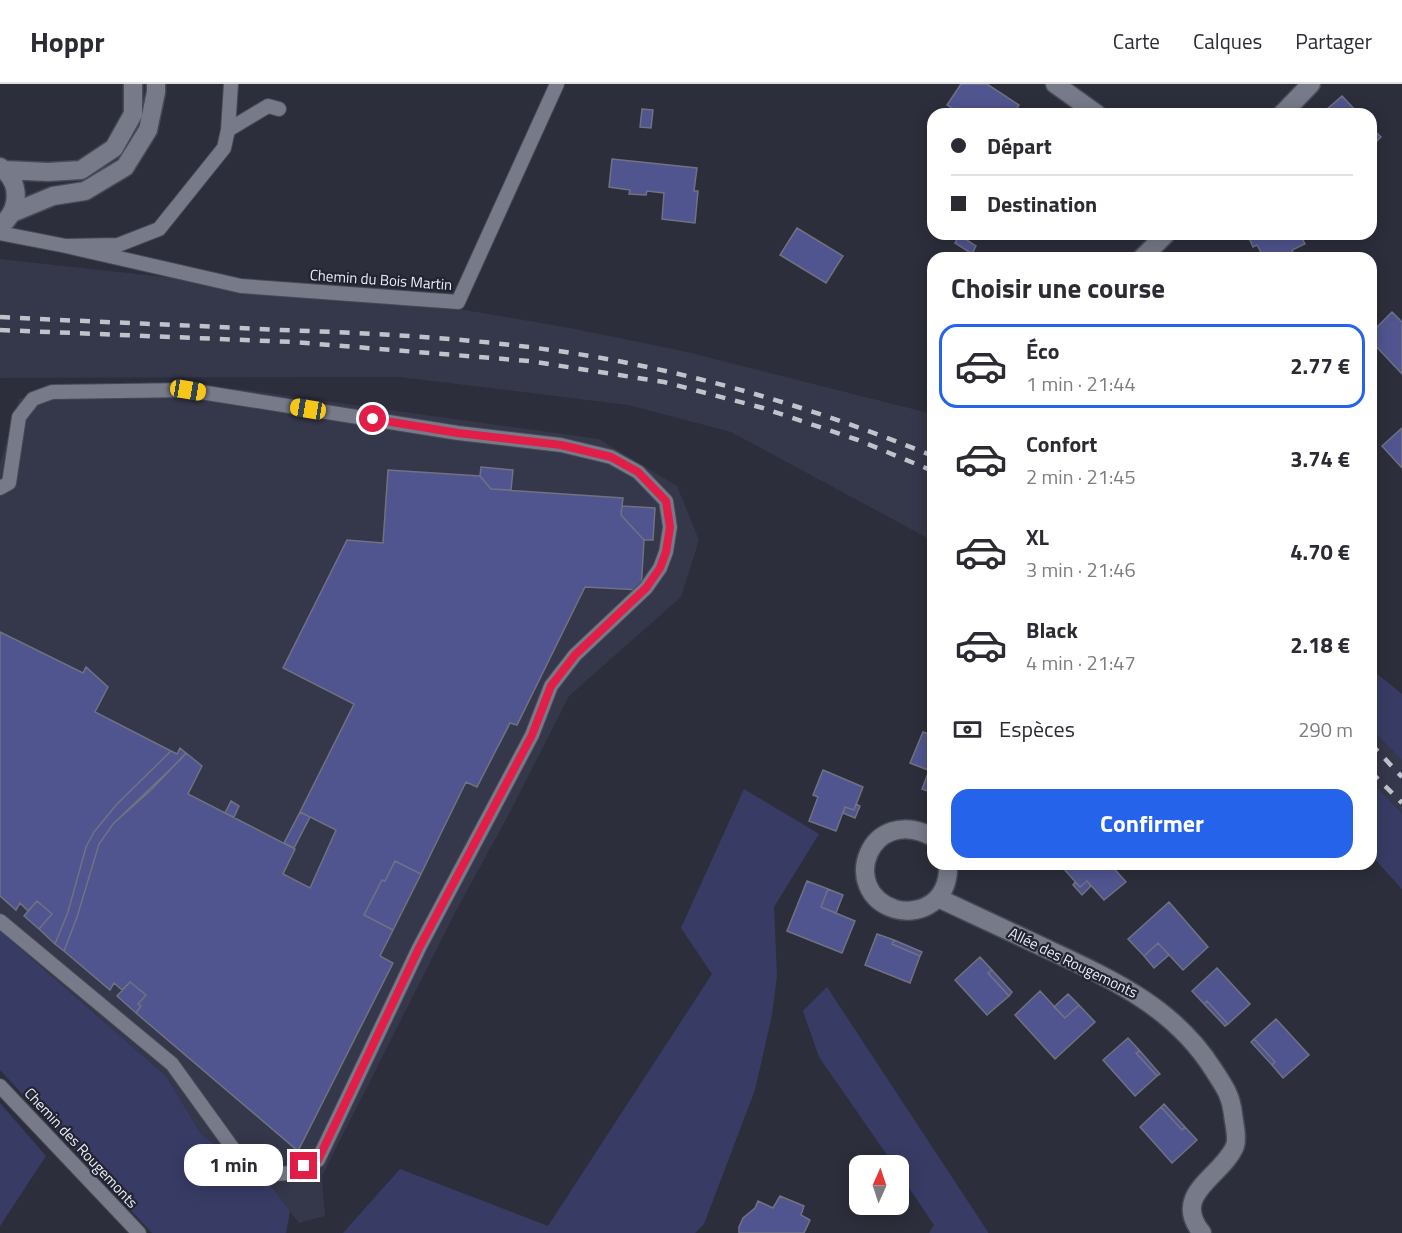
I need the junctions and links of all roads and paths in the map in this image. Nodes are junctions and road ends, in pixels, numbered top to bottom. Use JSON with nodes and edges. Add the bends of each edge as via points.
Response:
{"nodes":[{"id":1,"x":133,"y":84,"type":"edge"},
{"id":2,"x":156,"y":84,"type":"edge"},
{"id":3,"x":231,"y":84,"type":"edge"},
{"id":4,"x":557,"y":84,"type":"edge"},
{"id":5,"x":1055,"y":84,"type":"edge"},
{"id":6,"x":1311,"y":84,"type":"edge"},
{"id":7,"x":1089,"y":108,"type":"edge"},
{"id":8,"x":1288,"y":108,"type":"edge"},
{"id":9,"x":279,"y":109,"type":"dead end"},
{"id":10,"x":228,"y":130,"type":"junction"},
{"id":11,"x":3,"y":169,"type":"edge"},
{"id":12,"x":6,"y":220,"type":"edge"},
{"id":13,"x":0,"y":233,"type":"edge"},
{"id":14,"x":1160,"y":240,"type":"edge"},
{"id":15,"x":66,"y":246,"type":"junction"},
{"id":16,"x":1148,"y":252,"type":"edge"},
{"id":17,"x":0,"y":488,"type":"edge"},
{"id":18,"x":927,"y":834,"type":"edge"},
{"id":19,"x":949,"y":870,"type":"edge"},
{"id":20,"x":938,"y":898,"type":"junction"},
{"id":21,"x":0,"y":921,"type":"edge"},
{"id":22,"x":0,"y":1086,"type":"edge"},
{"id":23,"x":139,"y":1233,"type":"edge"},
{"id":24,"x":1202,"y":1233,"type":"edge"}],
"edges":[{"from":1,"to":11,"type":"street","via":[[133,114],[114,148],[81,170]]},
{"from":2,"to":12,"type":"street","via":[[148,130],[125,167],[85,191],[53,196]]},
{"from":3,"to":10,"type":"lane"},
{"from":4,"to":15,"type":"lane","name":"Chemin du Bois Martin","via":[[458,302],[241,286]]},
{"from":5,"to":7,"type":"street"},
{"from":6,"to":8,"type":"street"},
{"from":9,"to":10,"type":"lane","via":[[268,106]]},
{"from":10,"to":15,"type":"lane","via":[[224,148],[159,229],[118,245]]},
{"from":11,"to":12,"type":"street","via":[[16,191],[16,202]]},
{"from":13,"to":15,"type":"lane"},
{"from":14,"to":16,"type":"street"},
{"from":17,"to":21,"type":"lane","via":[[9,483],[19,417],[33,399],[52,392],[188,390],[458,433],[561,445],[611,457],[638,472],[666,501],[670,527],[660,568],[646,588],[575,655],[551,686],[532,735],[419,948],[318,1160],[291,1173],[274,1174],[242,1161],[172,1064]]},
{"from":18,"to":20,"type":"street","via":[[908,828],[882,836],[867,858],[865,872],[875,897],[899,911],[927,907]]},
{"from":19,"to":20,"type":"street"},
{"from":20,"to":24,"type":"street","name":"Allée des Rougemonts","via":[[1114,980],[1152,1004],[1202,1052],[1232,1098],[1236,1143],[1229,1158],[1199,1188],[1191,1210]]},
{"from":22,"to":23,"type":"lane","name":"Chemin des Rougemonts"}]}
